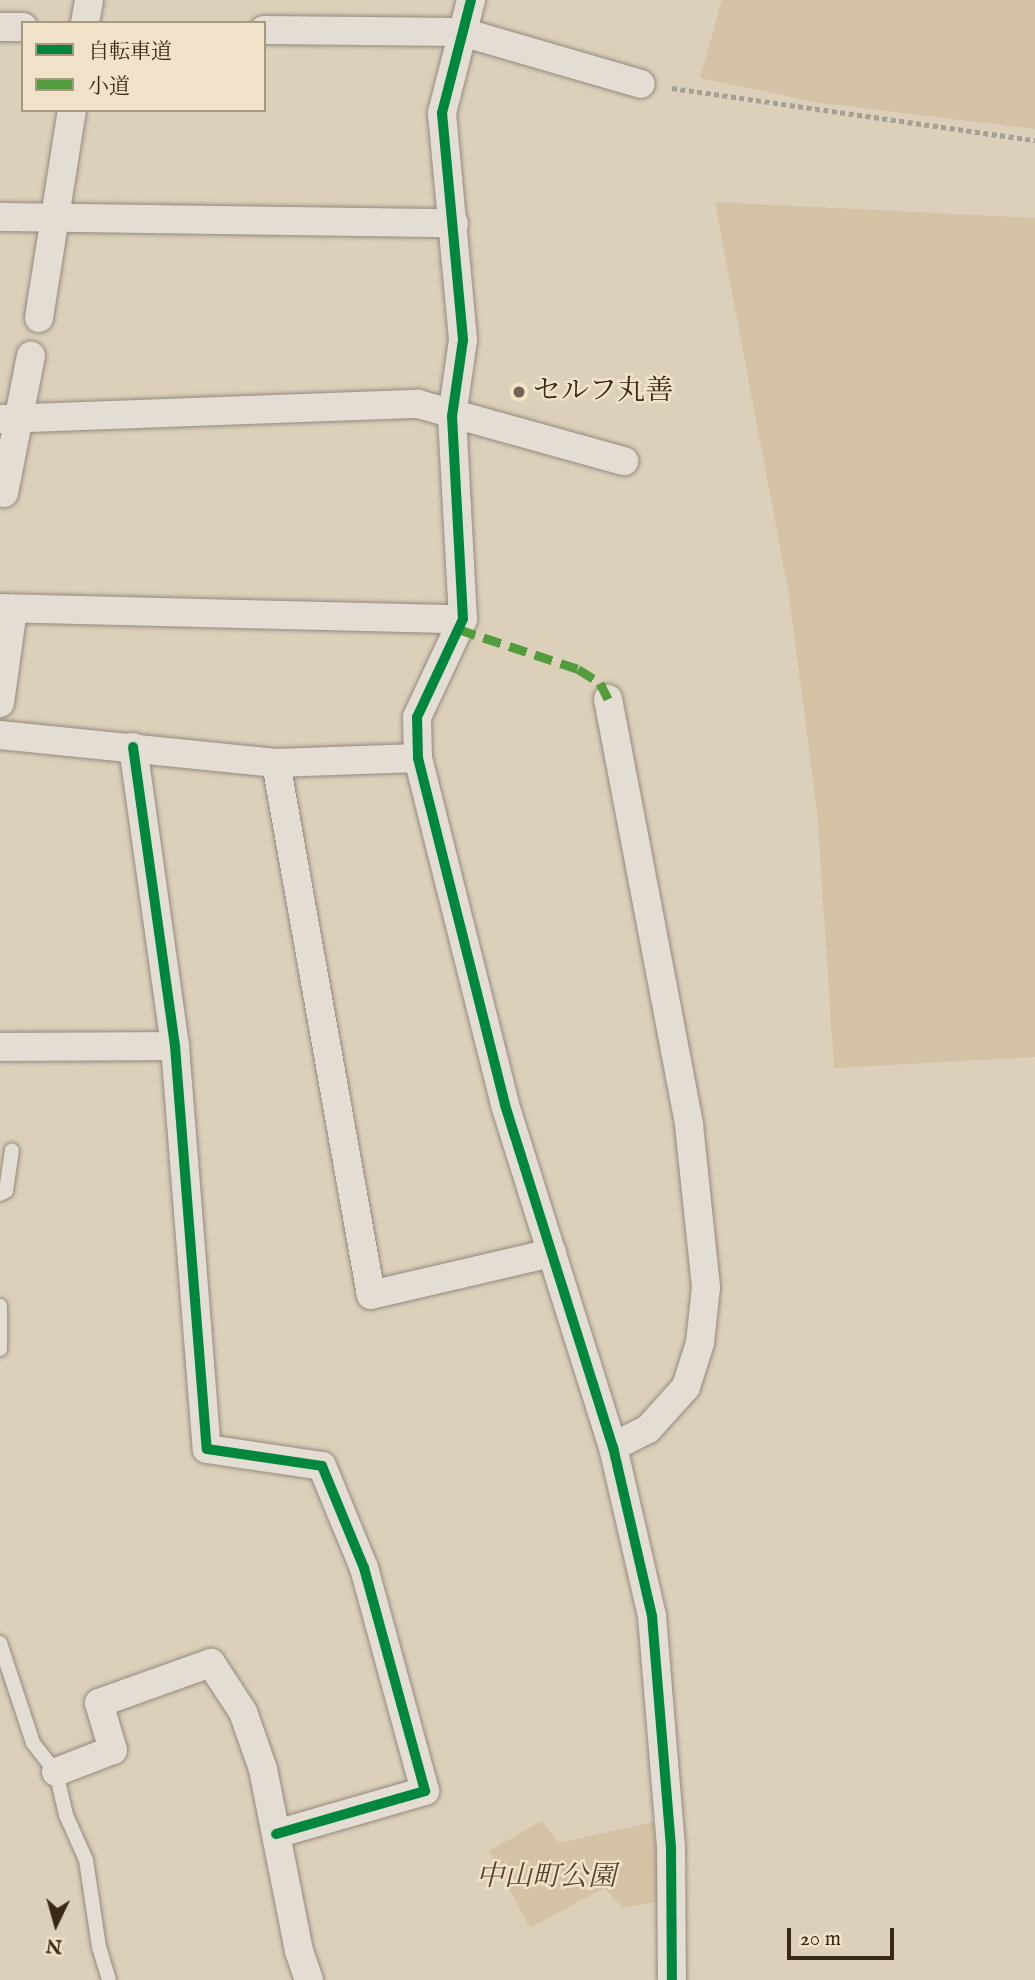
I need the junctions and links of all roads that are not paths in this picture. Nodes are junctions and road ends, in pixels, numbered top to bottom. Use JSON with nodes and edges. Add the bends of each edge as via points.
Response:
{"nodes":[{"id":1,"x":89,"y":0,"type":"edge"},
{"id":2,"x":471,"y":0,"type":"edge"},
{"id":3,"x":85,"y":21,"type":"edge"},
{"id":4,"x":0,"y":27,"type":"edge"},
{"id":5,"x":21,"y":27,"type":"edge"},
{"id":6,"x":266,"y":30,"type":"edge"},
{"id":7,"x":462,"y":32,"type":"junction"},
{"id":8,"x":641,"y":84,"type":"road end"},
{"id":9,"x":72,"y":112,"type":"edge"},
{"id":10,"x":0,"y":217,"type":"edge"},
{"id":11,"x":56,"y":218,"type":"junction"},
{"id":12,"x":454,"y":223,"type":"junction"},
{"id":13,"x":39,"y":318,"type":"dead end"},
{"id":14,"x":31,"y":356,"type":"dead end"},
{"id":15,"x":452,"y":416,"type":"junction"},
{"id":16,"x":9,"y":419,"type":"edge"},
{"id":17,"x":624,"y":461,"type":"dead end"},
{"id":18,"x":4,"y":493,"type":"dead end"},
{"id":19,"x":7,"y":609,"type":"edge"},
{"id":20,"x":463,"y":619,"type":"junction"},
{"id":21,"x":608,"y":699,"type":"dead end"},
{"id":22,"x":0,"y":703,"type":"edge"},
{"id":23,"x":0,"y":735,"type":"edge"},
{"id":24,"x":133,"y":747,"type":"junction"},
{"id":25,"x":418,"y":758,"type":"junction"},
{"id":26,"x":276,"y":763,"type":"junction"},
{"id":27,"x":175,"y":1046,"type":"junction"},
{"id":28,"x":0,"y":1047,"type":"edge"},
{"id":29,"x":12,"y":1150,"type":"dead end"},
{"id":30,"x":0,"y":1194,"type":"edge"},
{"id":31,"x":552,"y":1254,"type":"junction"},
{"id":32,"x":0,"y":1306,"type":"edge"},
{"id":33,"x":0,"y":1349,"type":"edge"},
{"id":34,"x":613,"y":1447,"type":"junction"},
{"id":35,"x":0,"y":1643,"type":"edge"},
{"id":36,"x":56,"y":1772,"type":"junction"},
{"id":37,"x":276,"y":1834,"type":"junction"},
{"id":38,"x":109,"y":1980,"type":"edge"},
{"id":39,"x":309,"y":1980,"type":"edge"},
{"id":40,"x":672,"y":1980,"type":"edge"}],
"edges":[{"from":1,"to":3,"type":"street"},
{"from":2,"to":7,"type":"street"},
{"from":4,"to":5,"type":"street"},
{"from":6,"to":7,"type":"street"},
{"from":7,"to":8,"type":"street"},
{"from":7,"to":12,"type":"street","via":[[442,113]]},
{"from":9,"to":11,"type":"street"},
{"from":10,"to":11,"type":"street"},
{"from":11,"to":12,"type":"street"},
{"from":11,"to":13,"type":"street"},
{"from":12,"to":15,"type":"street","via":[[463,340]]},
{"from":14,"to":16,"type":"street"},
{"from":15,"to":16,"type":"street","via":[[418,404]]},
{"from":15,"to":17,"type":"street"},
{"from":15,"to":20,"type":"street"},
{"from":16,"to":18,"type":"street"},
{"from":19,"to":20,"type":"street"},
{"from":19,"to":22,"type":"street"},
{"from":20,"to":25,"type":"street","via":[[417,717]]},
{"from":21,"to":34,"type":"street","via":[[690,1125],[706,1287],[700,1343],[687,1387],[648,1429]]},
{"from":23,"to":24,"type":"street"},
{"from":24,"to":26,"type":"street"},
{"from":24,"to":27,"type":"street"},
{"from":25,"to":26,"type":"street"},
{"from":25,"to":31,"type":"street","via":[[505,1105]]},
{"from":26,"to":31,"type":"street","via":[[371,1295]]},
{"from":27,"to":28,"type":"street"},
{"from":27,"to":37,"type":"street","via":[[207,1449],[322,1466],[364,1568],[425,1791]]},
{"from":29,"to":30,"type":"lane","via":[[6,1191]]},
{"from":31,"to":34,"type":"street"},
{"from":32,"to":33,"type":"lane"},
{"from":34,"to":40,"type":"street","via":[[652,1616],[671,1848]]},
{"from":35,"to":36,"type":"lane","via":[[33,1743]]},
{"from":36,"to":37,"type":"street","via":[[113,1750],[99,1703],[211,1664],[243,1712],[263,1769]]},
{"from":36,"to":38,"type":"lane","via":[[66,1815],[86,1860],[99,1947]]},
{"from":37,"to":39,"type":"street"}]}
